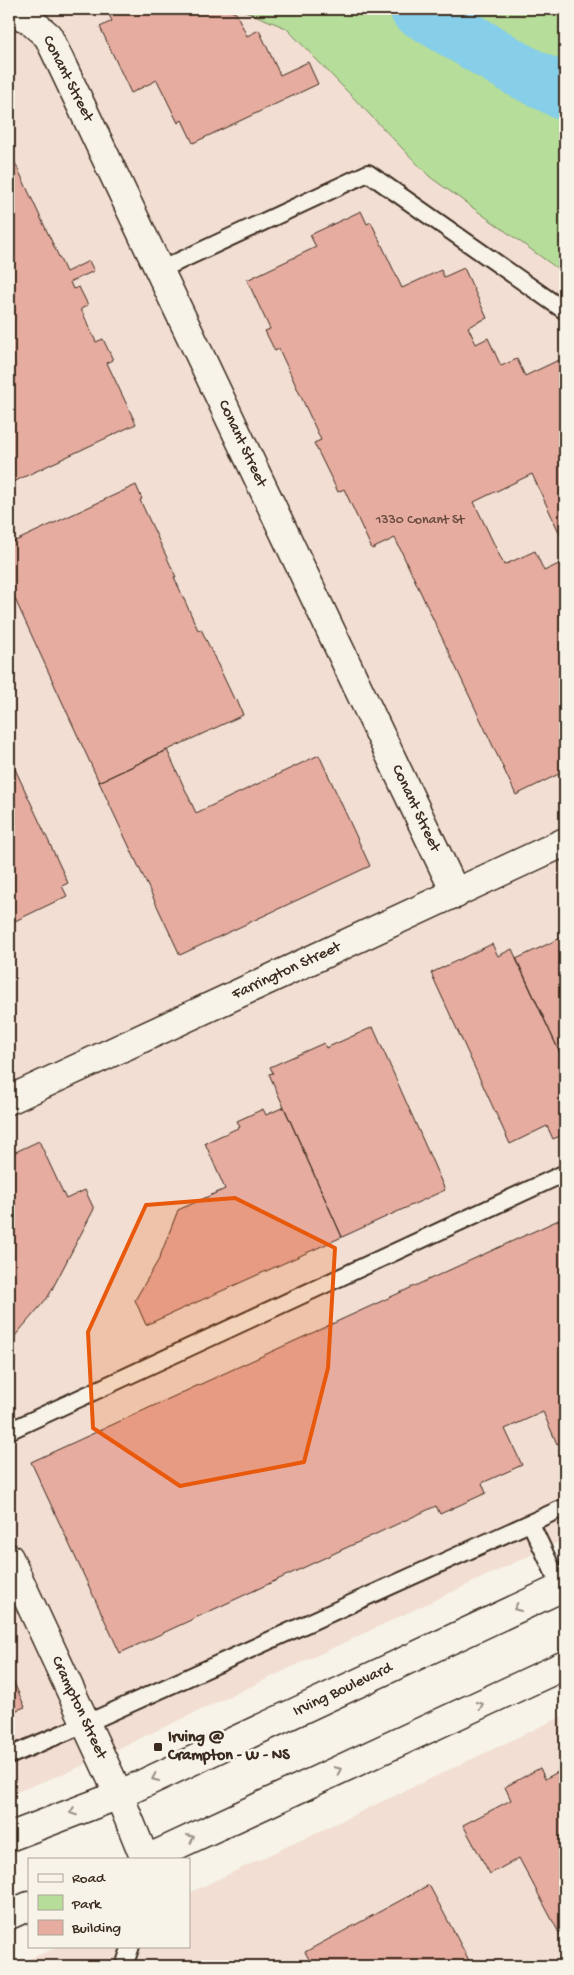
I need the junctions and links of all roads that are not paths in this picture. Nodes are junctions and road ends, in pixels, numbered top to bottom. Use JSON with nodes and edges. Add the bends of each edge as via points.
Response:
{"nodes":[{"id":1,"x":9,"y":12,"type":"edge"},
{"id":2,"x":160,"y":270,"type":"junction"},
{"id":3,"x":565,"y":311,"type":"edge"},
{"id":4,"x":565,"y":842,"type":"edge"},
{"id":5,"x":456,"y":894,"type":"junction"},
{"id":6,"x":9,"y":1100,"type":"edge"},
{"id":7,"x":565,"y":1173,"type":"edge"},
{"id":8,"x":9,"y":1431,"type":"edge"},
{"id":9,"x":565,"y":1507,"type":"edge"},
{"id":10,"x":530,"y":1524,"type":"junction"},
{"id":11,"x":9,"y":1558,"type":"edge"},
{"id":12,"x":564,"y":1590,"type":"edge"},
{"id":13,"x":565,"y":1666,"type":"edge"},
{"id":14,"x":85,"y":1724,"type":"junction"},
{"id":15,"x":9,"y":1756,"type":"edge"},
{"id":16,"x":119,"y":1795,"type":"junction"},
{"id":17,"x":9,"y":1837,"type":"edge"},
{"id":18,"x":146,"y":1858,"type":"edge"},
{"id":19,"x":148,"y":1858,"type":"edge"},
{"id":20,"x":28,"y":1906,"type":"edge"},
{"id":21,"x":9,"y":1914,"type":"edge"},
{"id":22,"x":130,"y":1948,"type":"edge"},
{"id":23,"x":124,"y":1966,"type":"edge"}],
"edges":[{"from":1,"to":2,"type":"street","name":"Conant Street","via":[[27,18],[48,36]]},
{"from":2,"to":3,"type":"lane","via":[[368,173]]},
{"from":2,"to":5,"type":"street","name":"Conant Street"},
{"from":4,"to":5,"type":"street","name":"Farrington Street"},
{"from":5,"to":6,"type":"street","name":"Farrington Street"},
{"from":7,"to":8,"type":"lane"},
{"from":9,"to":10,"type":"lane"},
{"from":10,"to":12,"type":"lane"},
{"from":10,"to":14,"type":"lane"},
{"from":11,"to":14,"type":"street","name":"Crampton Street"},
{"from":12,"to":16,"type":"street","name":"Irving Boulevard","one_way":true},
{"from":19,"to":13,"type":"street","one_way":true},
{"from":14,"to":15,"type":"lane"},
{"from":14,"to":16,"type":"street","name":"Crampton Street"},
{"from":16,"to":17,"type":"street","name":"Irving Boulevard","one_way":true},
{"from":16,"to":18,"type":"street","name":"Crampton Street"},
{"from":20,"to":21,"type":"street"},
{"from":22,"to":23,"type":"lane"}]}
